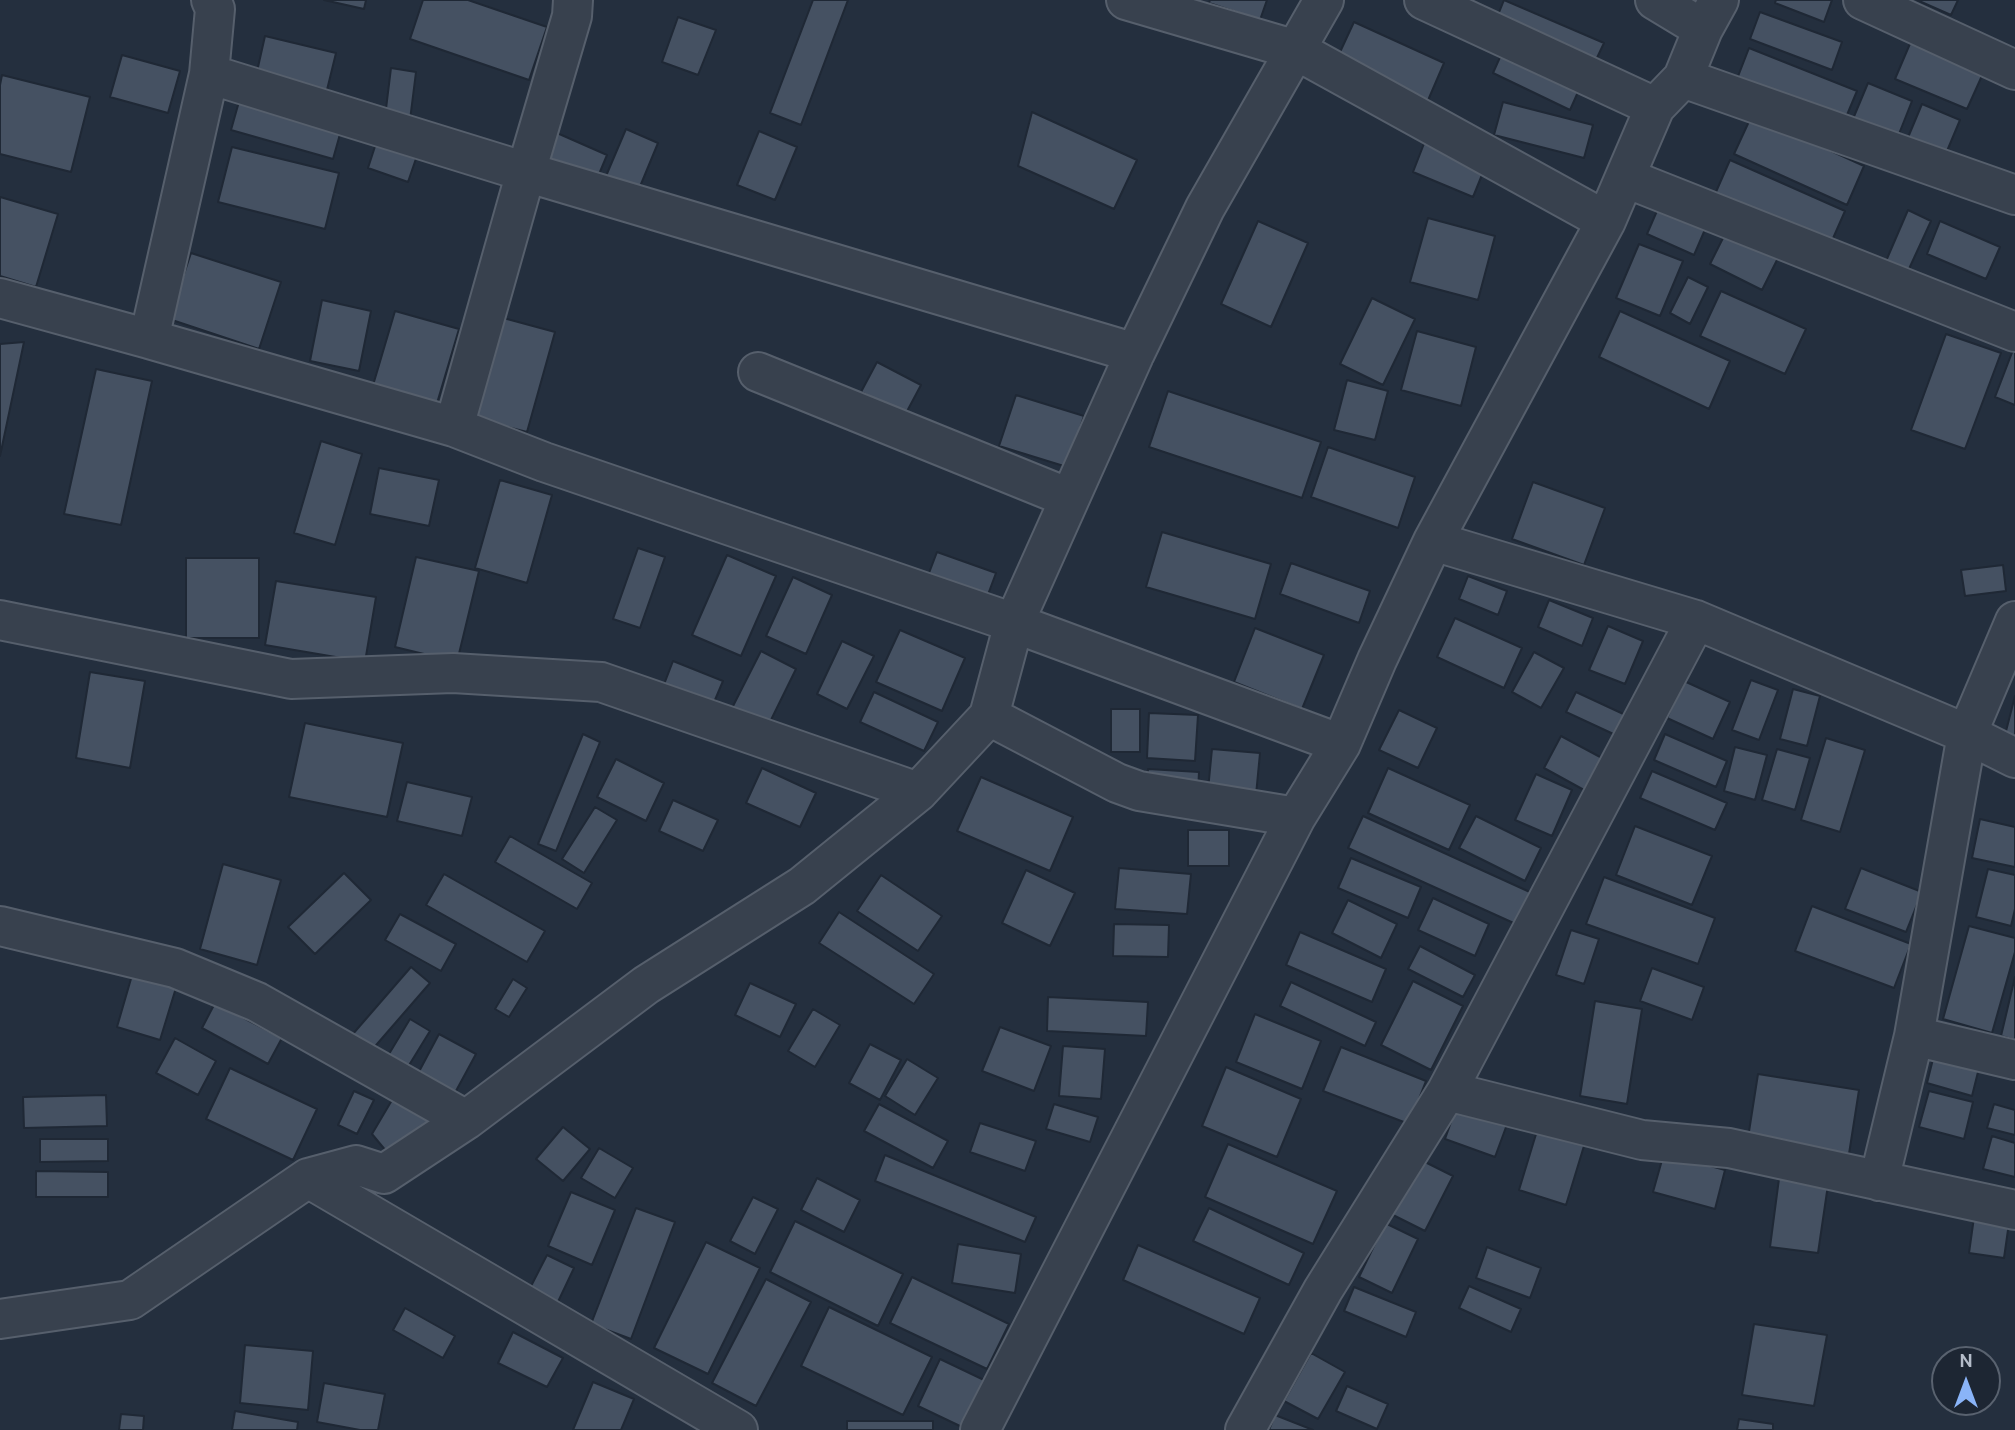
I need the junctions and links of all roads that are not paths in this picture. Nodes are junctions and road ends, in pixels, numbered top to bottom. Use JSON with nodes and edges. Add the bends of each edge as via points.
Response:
{"nodes":[{"id":1,"x":211,"y":0,"type":"edge"},
{"id":2,"x":573,"y":0,"type":"edge"},
{"id":3,"x":1126,"y":0,"type":"edge"},
{"id":4,"x":1324,"y":0,"type":"edge"},
{"id":5,"x":1424,"y":0,"type":"edge"},
{"id":6,"x":1655,"y":0,"type":"edge"},
{"id":7,"x":1863,"y":0,"type":"edge"},
{"id":8,"x":1711,"y":15,"type":"edge"},
{"id":9,"x":1296,"y":50,"type":"junction"},
{"id":10,"x":2015,"y":70,"type":"edge"},
{"id":11,"x":209,"y":74,"type":"junction"},
{"id":12,"x":1683,"y":78,"type":"junction"},
{"id":13,"x":1655,"y":107,"type":"junction"},
{"id":14,"x":526,"y":172,"type":"junction"},
{"id":15,"x":1626,"y":178,"type":"junction"},
{"id":16,"x":2015,"y":195,"type":"edge"},
{"id":17,"x":1606,"y":221,"type":"junction"},
{"id":18,"x":0,"y":298,"type":"edge"},
{"id":19,"x":2015,"y":332,"type":"edge"},
{"id":20,"x":149,"y":339,"type":"junction"},
{"id":21,"x":1135,"y":353,"type":"junction"},
{"id":22,"x":758,"y":372,"type":"dead end"},
{"id":23,"x":454,"y":427,"type":"junction"},
{"id":24,"x":1069,"y":498,"type":"junction"},
{"id":25,"x":1433,"y":541,"type":"junction"},
{"id":26,"x":0,"y":620,"type":"edge"},
{"id":27,"x":1696,"y":620,"type":"junction"},
{"id":28,"x":2015,"y":621,"type":"edge"},
{"id":29,"x":1014,"y":623,"type":"junction"},
{"id":30,"x":989,"y":716,"type":"junction"},
{"id":31,"x":1967,"y":734,"type":"junction"},
{"id":32,"x":1340,"y":744,"type":"junction"},
{"id":33,"x":2015,"y":758,"type":"edge"},
{"id":34,"x":918,"y":792,"type":"junction"},
{"id":35,"x":1296,"y":817,"type":"junction"},
{"id":36,"x":0,"y":926,"type":"edge"},
{"id":37,"x":1914,"y":1035,"type":"junction"},
{"id":38,"x":2015,"y":1060,"type":"edge"},
{"id":39,"x":1447,"y":1091,"type":"junction"},
{"id":40,"x":466,"y":1121,"type":"junction"},
{"id":41,"x":308,"y":1178,"type":"junction"},
{"id":42,"x":1879,"y":1181,"type":"junction"},
{"id":43,"x":2015,"y":1210,"type":"edge"},
{"id":44,"x":0,"y":1319,"type":"edge"},
{"id":45,"x":989,"y":1427,"type":"edge"},
{"id":46,"x":738,"y":1430,"type":"edge"},
{"id":47,"x":1245,"y":1430,"type":"edge"}],
"edges":[{"from":1,"to":11,"type":"street","via":[[215,9]]},
{"from":2,"to":14,"type":"street"},
{"from":3,"to":9,"type":"street"},
{"from":4,"to":9,"type":"street"},
{"from":5,"to":13,"type":"street"},
{"from":6,"to":8,"type":"street"},
{"from":7,"to":10,"type":"street"},
{"from":8,"to":12,"type":"street"},
{"from":9,"to":17,"type":"street"},
{"from":9,"to":21,"type":"street","via":[[1205,208]]},
{"from":11,"to":14,"type":"street"},
{"from":11,"to":20,"type":"street"},
{"from":12,"to":13,"type":"street"},
{"from":12,"to":16,"type":"street"},
{"from":13,"to":15,"type":"street"},
{"from":14,"to":21,"type":"street"},
{"from":14,"to":23,"type":"street"},
{"from":15,"to":17,"type":"street"},
{"from":15,"to":19,"type":"street"},
{"from":17,"to":25,"type":"street"},
{"from":18,"to":20,"type":"street"},
{"from":20,"to":23,"type":"street"},
{"from":21,"to":24,"type":"street"},
{"from":22,"to":24,"type":"street"},
{"from":23,"to":29,"type":"street"},
{"from":24,"to":29,"type":"street"},
{"from":25,"to":27,"type":"street"},
{"from":25,"to":32,"type":"street"},
{"from":26,"to":34,"type":"street","via":[[291,678],[453,673],[601,682]]},
{"from":27,"to":31,"type":"street"},
{"from":27,"to":39,"type":"street"},
{"from":28,"to":31,"type":"street"},
{"from":29,"to":30,"type":"street"},
{"from":29,"to":32,"type":"street"},
{"from":30,"to":34,"type":"street"},
{"from":30,"to":35,"type":"street","via":[[1139,791]]},
{"from":31,"to":33,"type":"street"},
{"from":31,"to":37,"type":"street"},
{"from":32,"to":35,"type":"street"},
{"from":34,"to":40,"type":"street","via":[[802,886],[646,985]]},
{"from":35,"to":45,"type":"street"},
{"from":36,"to":40,"type":"street","via":[[176,968],[257,1002]]},
{"from":37,"to":38,"type":"street"},
{"from":37,"to":42,"type":"street"},
{"from":39,"to":42,"type":"street","via":[[1642,1140],[1729,1148]]},
{"from":39,"to":47,"type":"street","via":[[1323,1290]]},
{"from":40,"to":41,"type":"street","via":[[384,1174],[356,1166]]},
{"from":41,"to":44,"type":"street","via":[[130,1300]]},
{"from":41,"to":46,"type":"street"},
{"from":42,"to":43,"type":"street"}]}
